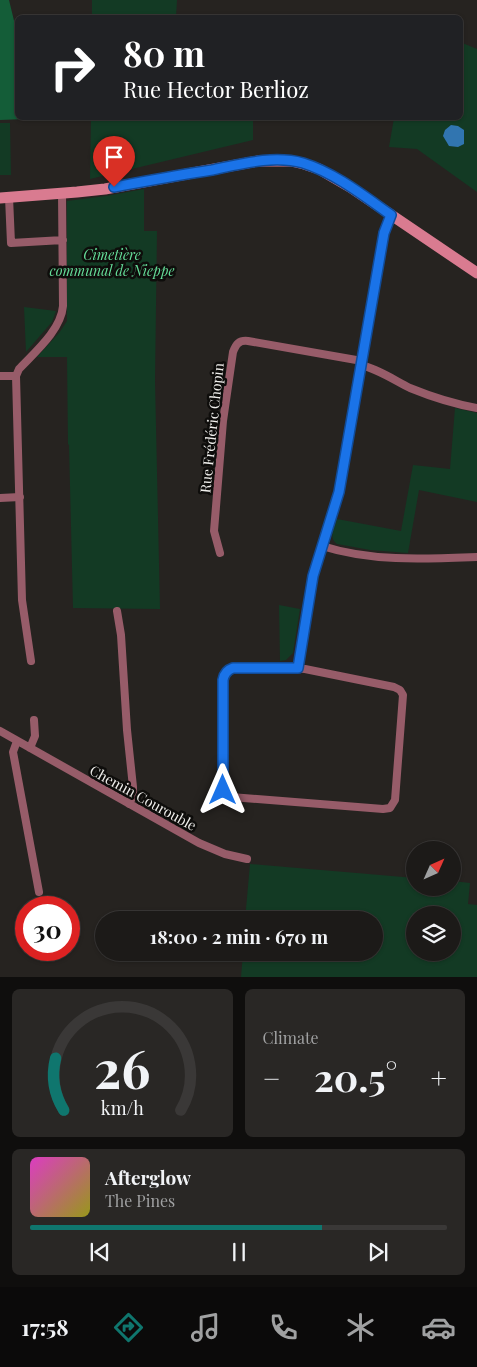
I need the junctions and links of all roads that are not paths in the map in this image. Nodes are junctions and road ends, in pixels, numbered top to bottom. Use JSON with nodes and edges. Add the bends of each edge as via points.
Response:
{"nodes":[{"id":1,"x":62,"y":193,"type":"junction"},
{"id":2,"x":4,"y":197,"type":"edge"},
{"id":3,"x":391,"y":215,"type":"junction"},
{"id":4,"x":63,"y":240,"type":"junction"},
{"id":5,"x":477,"y":274,"type":"edge"},
{"id":6,"x":361,"y":363,"type":"junction"},
{"id":7,"x":0,"y":376,"type":"edge"},
{"id":8,"x":16,"y":376,"type":"junction"},
{"id":9,"x":477,"y":408,"type":"edge"},
{"id":10,"x":20,"y":497,"type":"junction"},
{"id":11,"x":0,"y":498,"type":"edge"},
{"id":12,"x":322,"y":546,"type":"junction"},
{"id":13,"x":220,"y":553,"type":"dead end"},
{"id":14,"x":477,"y":557,"type":"edge"},
{"id":15,"x":118,"y":611,"type":"dead end"},
{"id":16,"x":31,"y":661,"type":"dead end"},
{"id":17,"x":298,"y":668,"type":"junction"},
{"id":18,"x":34,"y":720,"type":"dead end"},
{"id":19,"x":0,"y":731,"type":"edge"},
{"id":20,"x":17,"y":741,"type":"junction"},
{"id":21,"x":30,"y":748,"type":"junction"},
{"id":22,"x":129,"y":804,"type":"junction"},
{"id":23,"x":247,"y":859,"type":"dead end"},
{"id":24,"x":38,"y":892,"type":"dead end"}],
"edges":[{"from":1,"to":2,"type":"street"},
{"from":1,"to":3,"type":"street","via":[[258,161],[284,160],[319,170]]},
{"from":1,"to":4,"type":"street"},
{"from":2,"to":4,"type":"street","via":[[11,243]]},
{"from":3,"to":5,"type":"street"},
{"from":3,"to":6,"type":"street","via":[[384,233]]},
{"from":4,"to":8,"type":"street","via":[[62,315],[54,330]]},
{"from":6,"to":9,"type":"street","via":[[419,392]]},
{"from":6,"to":12,"type":"street","via":[[339,492]]},
{"from":6,"to":13,"type":"street","name":"Rue Frédéric Chopin","via":[[248,340],[236,344],[225,406],[214,531]]},
{"from":7,"to":8,"type":"street"},
{"from":8,"to":10,"type":"street"},
{"from":10,"to":11,"type":"street"},
{"from":10,"to":16,"type":"street","via":[[22,606]]},
{"from":12,"to":14,"type":"street","via":[[397,558]]},
{"from":12,"to":17,"type":"street","via":[[311,585]]},
{"from":15,"to":22,"type":"street","via":[[133,787]]},
{"from":17,"to":17,"type":"street","via":[[233,668],[225,674],[224,792],[231,797],[390,808],[395,800],[402,692],[394,687]]},
{"from":18,"to":21,"type":"street"},
{"from":19,"to":20,"type":"street","name":"Chemin Courouble"},
{"from":20,"to":21,"type":"street","name":"Chemin Courouble"},
{"from":20,"to":24,"type":"street","via":[[13,752]]},
{"from":21,"to":22,"type":"street","name":"Chemin Courouble"},
{"from":22,"to":23,"type":"street","name":"Chemin Courouble","via":[[213,850]]}]}
